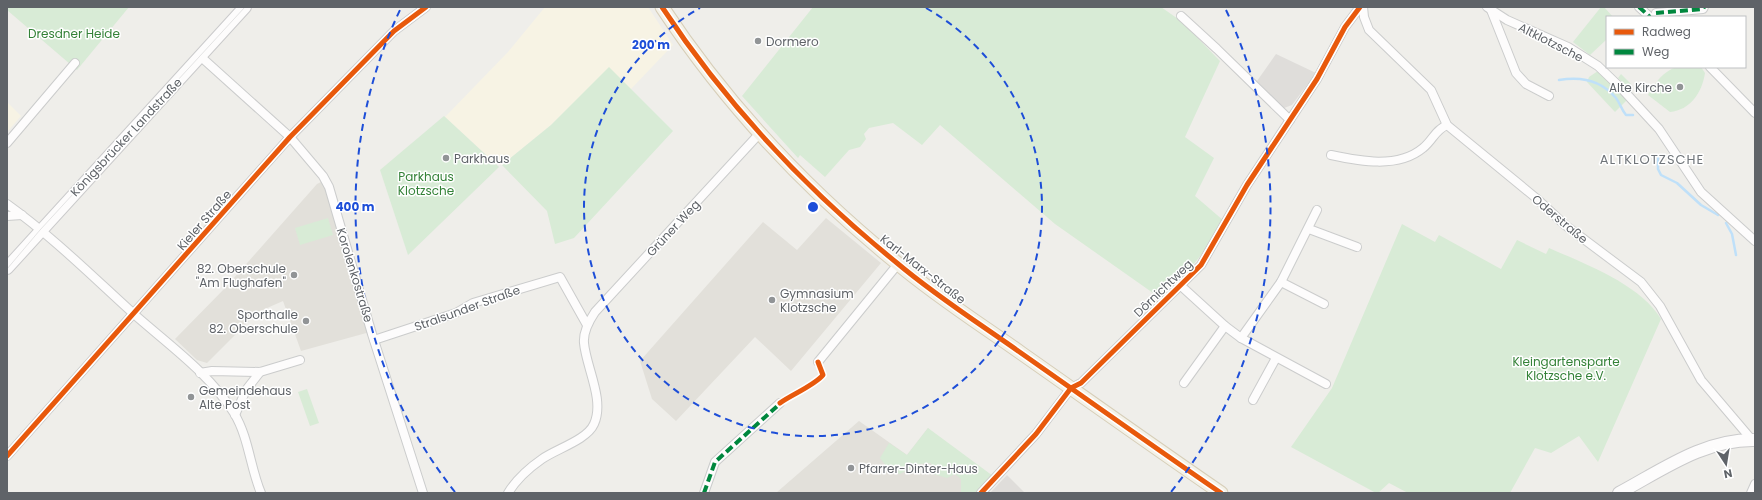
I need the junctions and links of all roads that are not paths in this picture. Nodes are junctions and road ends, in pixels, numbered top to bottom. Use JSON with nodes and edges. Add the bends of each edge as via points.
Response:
{"nodes":[{"id":1,"x":245,"y":7,"type":"edge"},
{"id":2,"x":426,"y":7,"type":"edge"},
{"id":3,"x":662,"y":7,"type":"edge"},
{"id":4,"x":1361,"y":7,"type":"edge"},
{"id":5,"x":1639,"y":7,"type":"edge"},
{"id":6,"x":1703,"y":8,"type":"edge"},
{"id":7,"x":1489,"y":9,"type":"edge"},
{"id":8,"x":1654,"y":14,"type":"edge"},
{"id":9,"x":1181,"y":16,"type":"dead end"},
{"id":10,"x":200,"y":56,"type":"junction"},
{"id":11,"x":75,"y":63,"type":"dead end"},
{"id":12,"x":1711,"y":68,"type":"edge"},
{"id":13,"x":1549,"y":96,"type":"dead end"},
{"id":14,"x":1755,"y":113,"type":"edge"},
{"id":15,"x":1290,"y":120,"type":"junction"},
{"id":16,"x":1447,"y":124,"type":"junction"},
{"id":17,"x":760,"y":133,"type":"junction"},
{"id":18,"x":290,"y":137,"type":"junction"},
{"id":19,"x":7,"y":143,"type":"edge"},
{"id":20,"x":1330,"y":155,"type":"dead end"},
{"id":21,"x":7,"y":204,"type":"edge"},
{"id":22,"x":1317,"y":210,"type":"dead end"},
{"id":23,"x":22,"y":215,"type":"junction"},
{"id":24,"x":7,"y":216,"type":"edge"},
{"id":25,"x":1309,"y":229,"type":"junction"},
{"id":26,"x":40,"y":230,"type":"junction"},
{"id":27,"x":1755,"y":241,"type":"edge"},
{"id":28,"x":1357,"y":247,"type":"dead end"},
{"id":29,"x":898,"y":264,"type":"junction"},
{"id":30,"x":7,"y":268,"type":"edge"},
{"id":31,"x":1282,"y":282,"type":"junction"},
{"id":32,"x":1180,"y":285,"type":"junction"},
{"id":33,"x":1324,"y":304,"type":"dead end"},
{"id":34,"x":134,"y":313,"type":"junction"},
{"id":35,"x":587,"y":325,"type":"junction"},
{"id":36,"x":1225,"y":326,"type":"junction"},
{"id":37,"x":1241,"y":338,"type":"junction"},
{"id":38,"x":374,"y":340,"type":"junction"},
{"id":39,"x":1276,"y":358,"type":"junction"},
{"id":40,"x":300,"y":360,"type":"dead end"},
{"id":41,"x":818,"y":362,"type":"dead end"},
{"id":42,"x":260,"y":372,"type":"junction"},
{"id":43,"x":200,"y":374,"type":"junction"},
{"id":44,"x":1184,"y":383,"type":"dead end"},
{"id":45,"x":1326,"y":384,"type":"dead end"},
{"id":46,"x":1071,"y":388,"type":"junction"},
{"id":47,"x":1253,"y":400,"type":"dead end"},
{"id":48,"x":780,"y":404,"type":"dead end"},
{"id":49,"x":235,"y":415,"type":"junction"},
{"id":50,"x":1754,"y":440,"type":"edge"},
{"id":51,"x":7,"y":456,"type":"edge"},
{"id":52,"x":1755,"y":484,"type":"edge"},
{"id":53,"x":258,"y":491,"type":"edge"},
{"id":54,"x":424,"y":493,"type":"edge"},
{"id":55,"x":508,"y":493,"type":"edge"},
{"id":56,"x":704,"y":493,"type":"edge"},
{"id":57,"x":981,"y":493,"type":"edge"},
{"id":58,"x":1221,"y":493,"type":"edge"},
{"id":59,"x":1619,"y":493,"type":"edge"},
{"id":60,"x":1751,"y":493,"type":"edge"}],
"edges":[{"from":1,"to":10,"type":"main road","name":"Königsbrücker Landstraße"},
{"from":2,"to":18,"type":"street","name":"Kieler Straße","via":[[394,31]]},
{"from":3,"to":17,"type":"main road","name":"Karl-Marx-Straße","via":[[731,100]]},
{"from":4,"to":15,"type":"street","name":"Dörnichtweg","via":[[1345,28],[1317,79]]},
{"from":4,"to":16,"type":"street","name":"Oderstraße","via":[[1369,30],[1431,90]]},
{"from":5,"to":8,"type":"street"},
{"from":6,"to":8,"type":"street"},
{"from":7,"to":13,"type":"street","via":[[1516,74],[1526,84]]},
{"from":7,"to":27,"type":"street","name":"Altklotzsche","via":[[1568,48],[1598,66],[1659,129],[1701,192]]},
{"from":9,"to":15,"type":"street"},
{"from":10,"to":18,"type":"street","name":"Korolenkostraße"},
{"from":10,"to":26,"type":"main road","name":"Königsbrücker Landstraße"},
{"from":11,"to":19,"type":"street"},
{"from":12,"to":14,"type":"street"},
{"from":15,"to":32,"type":"street","name":"Dörnichtweg","via":[[1247,185],[1201,265]]},
{"from":16,"to":20,"type":"street","via":[[1439,128],[1424,148],[1401,158],[1378,162]]},
{"from":16,"to":50,"type":"street","name":"Oderstraße","via":[[1566,226],[1640,282],[1660,306],[1701,380]]},
{"from":17,"to":29,"type":"main road","name":"Karl-Marx-Straße","via":[[837,212]]},
{"from":17,"to":35,"type":"street","name":"Grüner Weg","via":[[595,312]]},
{"from":18,"to":34,"type":"street","name":"Kieler Straße"},
{"from":18,"to":38,"type":"street","name":"Korolenkostraße","via":[[323,176],[329,187]]},
{"from":21,"to":23,"type":"street"},
{"from":22,"to":25,"type":"street"},
{"from":23,"to":24,"type":"street"},
{"from":23,"to":26,"type":"street"},
{"from":25,"to":28,"type":"street"},
{"from":25,"to":31,"type":"street"},
{"from":26,"to":30,"type":"main road","name":"Königsbrücker Landstraße"},
{"from":26,"to":34,"type":"street"},
{"from":29,"to":41,"type":"street","name":"Karl-Marx-Straße"},
{"from":29,"to":46,"type":"main road","name":"Karl-Marx-Straße"},
{"from":31,"to":33,"type":"street"},
{"from":31,"to":37,"type":"street"},
{"from":32,"to":36,"type":"street"},
{"from":32,"to":46,"type":"street","name":"Dörnichtweg","via":[[1081,383]]},
{"from":34,"to":43,"type":"street"},
{"from":34,"to":51,"type":"street","name":"Kieler Straße"},
{"from":35,"to":38,"type":"street","name":"Stralsunder Straße","via":[[560,277],[473,303],[456,313]]},
{"from":35,"to":55,"type":"street","name":"Grüner Weg","via":[[584,342],[598,403],[594,424],[582,436],[542,459],[512,486]]},
{"from":36,"to":37,"type":"street"},
{"from":36,"to":44,"type":"street"},
{"from":37,"to":39,"type":"street"},
{"from":38,"to":54,"type":"street","name":"Korolenkostraße"},
{"from":39,"to":45,"type":"street"},
{"from":39,"to":47,"type":"street"},
{"from":40,"to":42,"type":"street"},
{"from":42,"to":43,"type":"street","via":[[212,371]]},
{"from":42,"to":49,"type":"street","via":[[246,390]]},
{"from":43,"to":49,"type":"street","via":[[220,394]]},
{"from":46,"to":57,"type":"street","name":"Dörnichtweg","via":[[1036,434]]},
{"from":46,"to":58,"type":"main road","name":"Karl-Marx-Straße"},
{"from":48,"to":56,"type":"street","via":[[715,462]]},
{"from":49,"to":53,"type":"street","via":[[248,445]]},
{"from":50,"to":59,"type":"main road","via":[[1731,441],[1694,452]]},
{"from":52,"to":60,"type":"street"}]}
